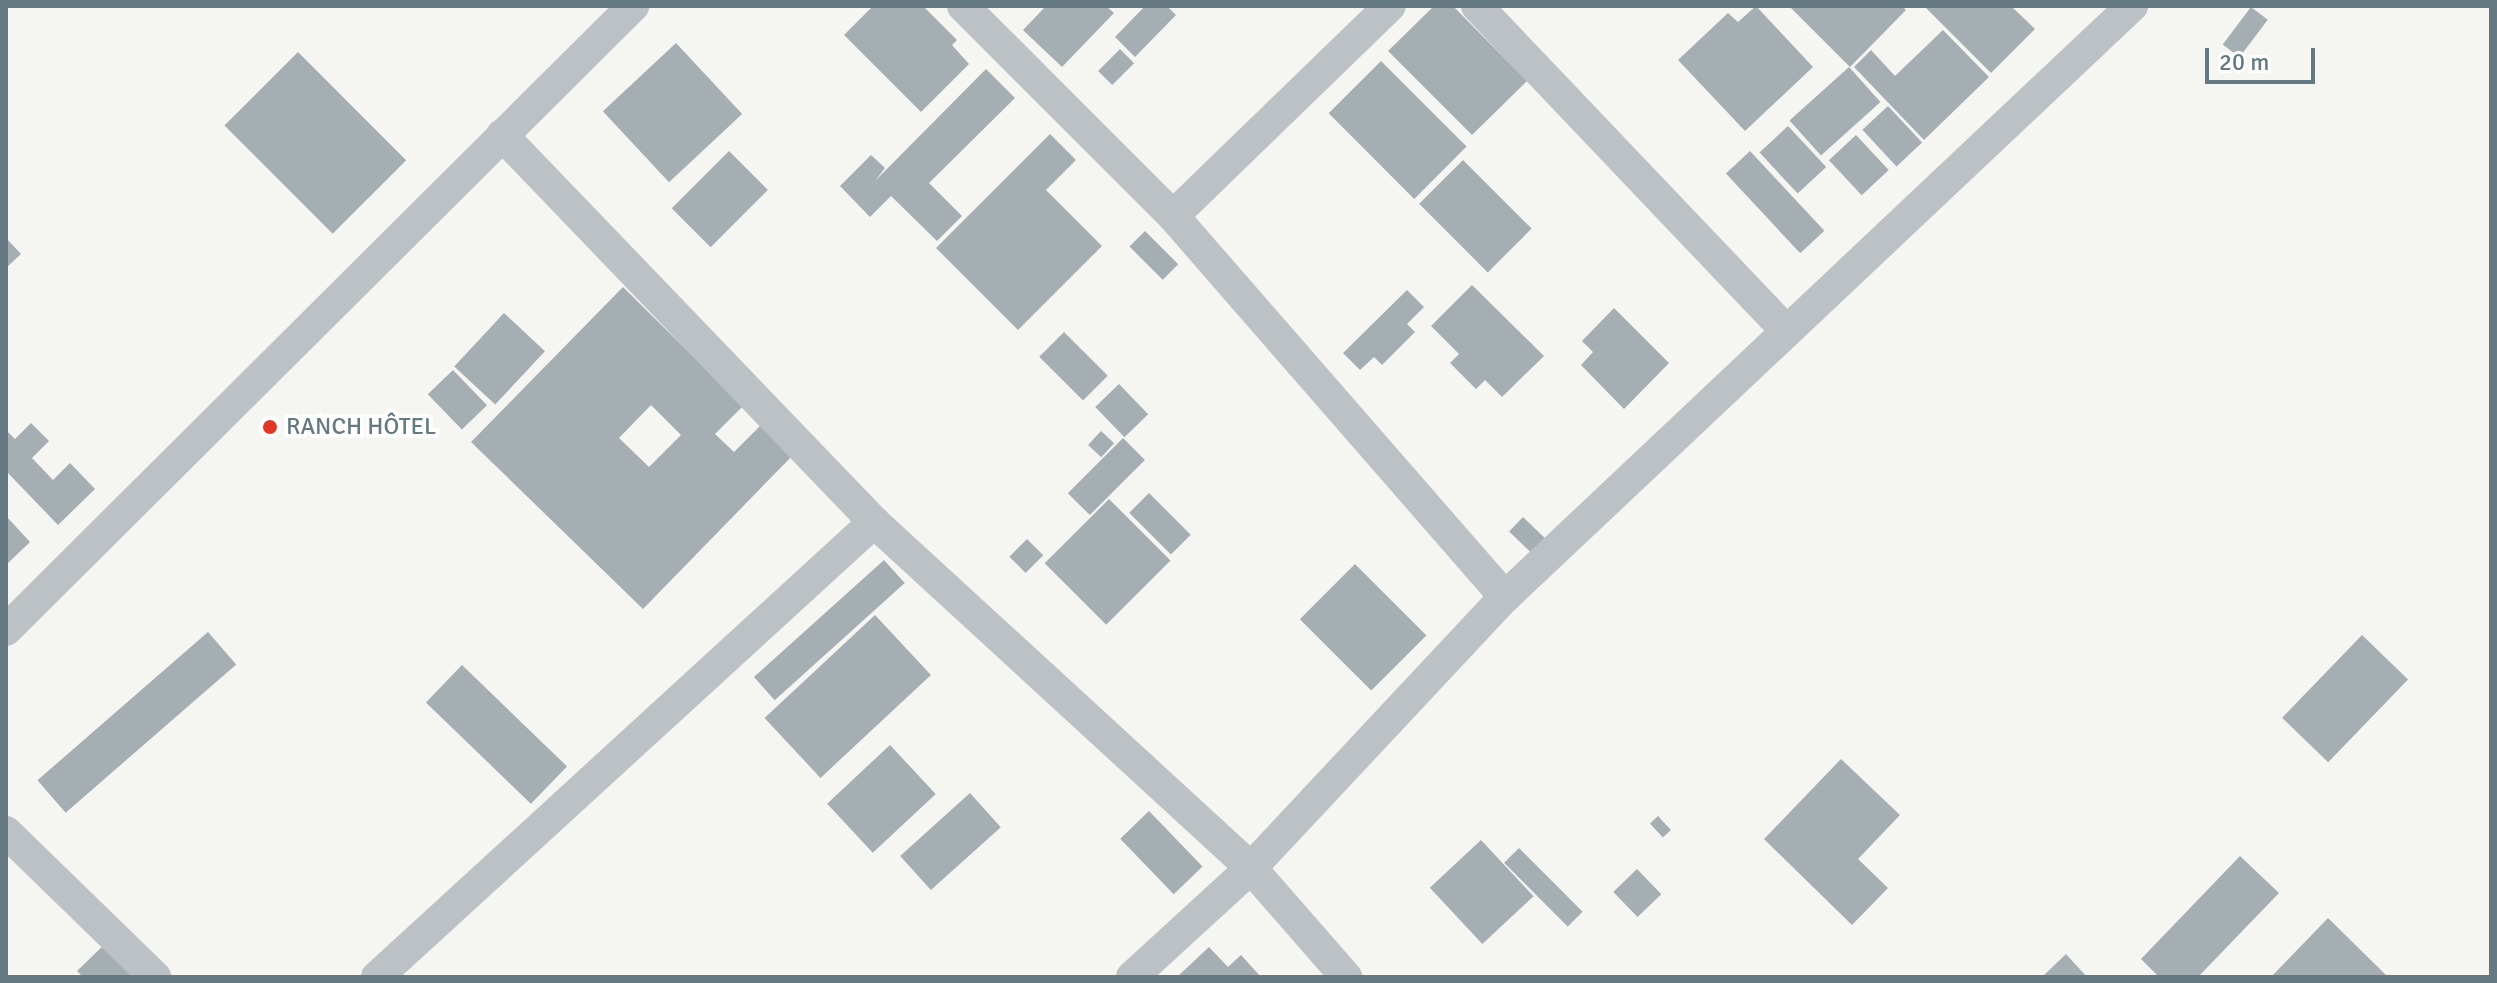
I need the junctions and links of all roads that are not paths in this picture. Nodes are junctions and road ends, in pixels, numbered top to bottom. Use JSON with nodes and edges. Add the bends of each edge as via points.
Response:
{"nodes":[{"id":1,"x":633,"y":6,"type":"edge"},
{"id":2,"x":963,"y":6,"type":"edge"},
{"id":3,"x":1390,"y":6,"type":"edge"},
{"id":4,"x":1477,"y":6,"type":"edge"},
{"id":5,"x":2132,"y":6,"type":"edge"},
{"id":6,"x":502,"y":135,"type":"junction"},
{"id":7,"x":1173,"y":216,"type":"junction"},
{"id":8,"x":1785,"y":329,"type":"junction"},
{"id":9,"x":874,"y":522,"type":"junction"},
{"id":10,"x":1505,"y":597,"type":"junction"},
{"id":11,"x":6,"y":630,"type":"edge"},
{"id":12,"x":6,"y":832,"type":"edge"},
{"id":13,"x":1251,"y":868,"type":"junction"},
{"id":14,"x":155,"y":977,"type":"edge"},
{"id":15,"x":377,"y":977,"type":"edge"},
{"id":16,"x":1132,"y":977,"type":"edge"},
{"id":17,"x":1346,"y":977,"type":"edge"}],
"edges":[{"from":1,"to":6,"type":"street"},
{"from":2,"to":7,"type":"street"},
{"from":3,"to":7,"type":"street"},
{"from":4,"to":8,"type":"street"},
{"from":5,"to":8,"type":"street"},
{"from":6,"to":9,"type":"street"},
{"from":6,"to":11,"type":"street"},
{"from":7,"to":10,"type":"street"},
{"from":8,"to":10,"type":"street"},
{"from":9,"to":13,"type":"street"},
{"from":9,"to":15,"type":"street"},
{"from":10,"to":13,"type":"street"},
{"from":12,"to":14,"type":"street"},
{"from":13,"to":16,"type":"street"},
{"from":13,"to":17,"type":"street"}]}
